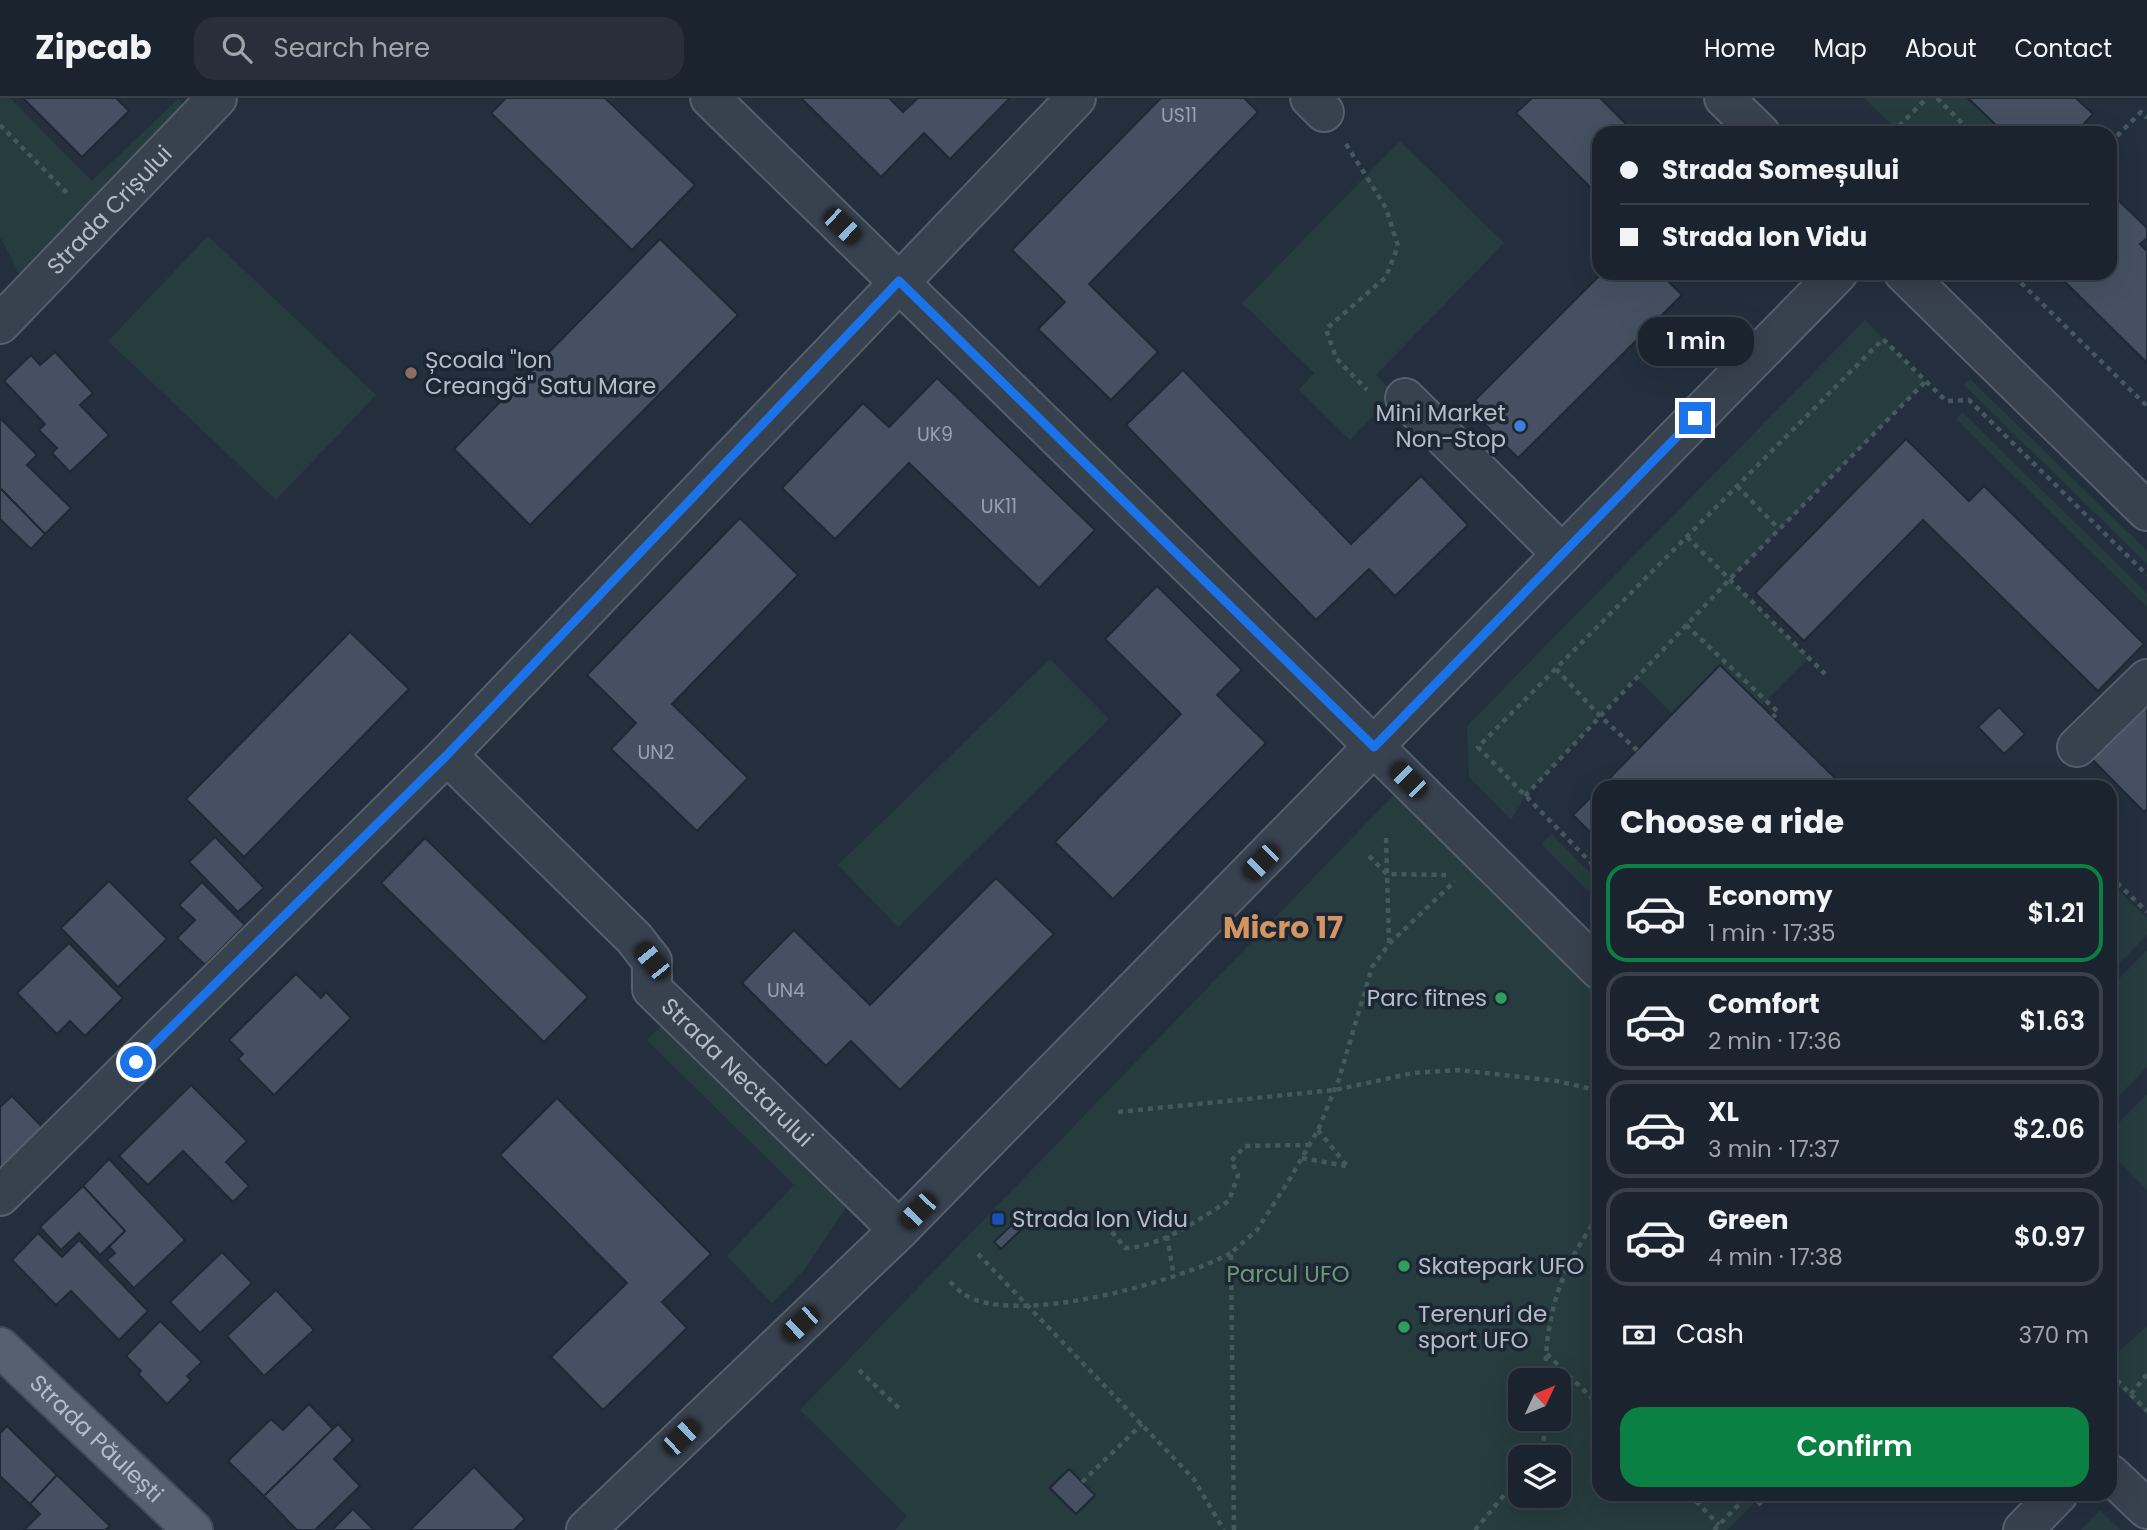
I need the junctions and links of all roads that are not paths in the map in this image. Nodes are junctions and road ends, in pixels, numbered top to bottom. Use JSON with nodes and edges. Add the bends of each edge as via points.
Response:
{"nodes":[{"id":1,"x":217,"y":98,"type":"edge"},
{"id":2,"x":710,"y":98,"type":"edge"},
{"id":3,"x":1076,"y":98,"type":"edge"},
{"id":4,"x":1724,"y":98,"type":"edge"},
{"id":5,"x":1753,"y":126,"type":"edge"},
{"id":6,"x":1831,"y":280,"type":"edge"},
{"id":7,"x":1910,"y":280,"type":"edge"},
{"id":8,"x":899,"y":281,"type":"junction"},
{"id":9,"x":0,"y":324,"type":"edge"},
{"id":10,"x":1392,"y":396,"type":"road end"},
{"id":11,"x":2147,"y":511,"type":"edge"},
{"id":12,"x":1561,"y":553,"type":"junction"},
{"id":13,"x":2147,"y":679,"type":"edge"},
{"id":14,"x":1374,"y":747,"type":"junction"},
{"id":15,"x":2077,"y":747,"type":"dead end"},
{"id":16,"x":447,"y":755,"type":"junction"},
{"id":17,"x":1592,"y":962,"type":"edge"},
{"id":18,"x":0,"y":1196,"type":"edge"},
{"id":19,"x":899,"y":1230,"type":"junction"},
{"id":20,"x":0,"y":1347,"type":"edge"},
{"id":21,"x":2117,"y":1481,"type":"edge"},
{"id":22,"x":2051,"y":1501,"type":"edge"},
{"id":23,"x":2147,"y":1509,"type":"edge"},
{"id":24,"x":193,"y":1530,"type":"edge"},
{"id":25,"x":586,"y":1530,"type":"edge"},
{"id":26,"x":2023,"y":1530,"type":"edge"}],
"edges":[{"from":1,"to":9,"type":"street","name":"Strada Crișului"},
{"from":2,"to":8,"type":"street"},
{"from":3,"to":8,"type":"street"},
{"from":4,"to":5,"type":"street"},
{"from":6,"to":12,"type":"street"},
{"from":7,"to":11,"type":"street"},
{"from":8,"to":14,"type":"street"},
{"from":8,"to":16,"type":"street"},
{"from":10,"to":12,"type":"street"},
{"from":12,"to":14,"type":"street"},
{"from":13,"to":15,"type":"street"},
{"from":14,"to":17,"type":"street"},
{"from":14,"to":19,"type":"street"},
{"from":16,"to":18,"type":"street"},
{"from":16,"to":19,"type":"street","name":"Strada Nectarului","via":[[634,938],[652,961],[652,989]]},
{"from":19,"to":25,"type":"street"},
{"from":20,"to":24,"type":"main road","name":"Strada Păulești"},
{"from":21,"to":23,"type":"street"},
{"from":22,"to":26,"type":"street"}]}
